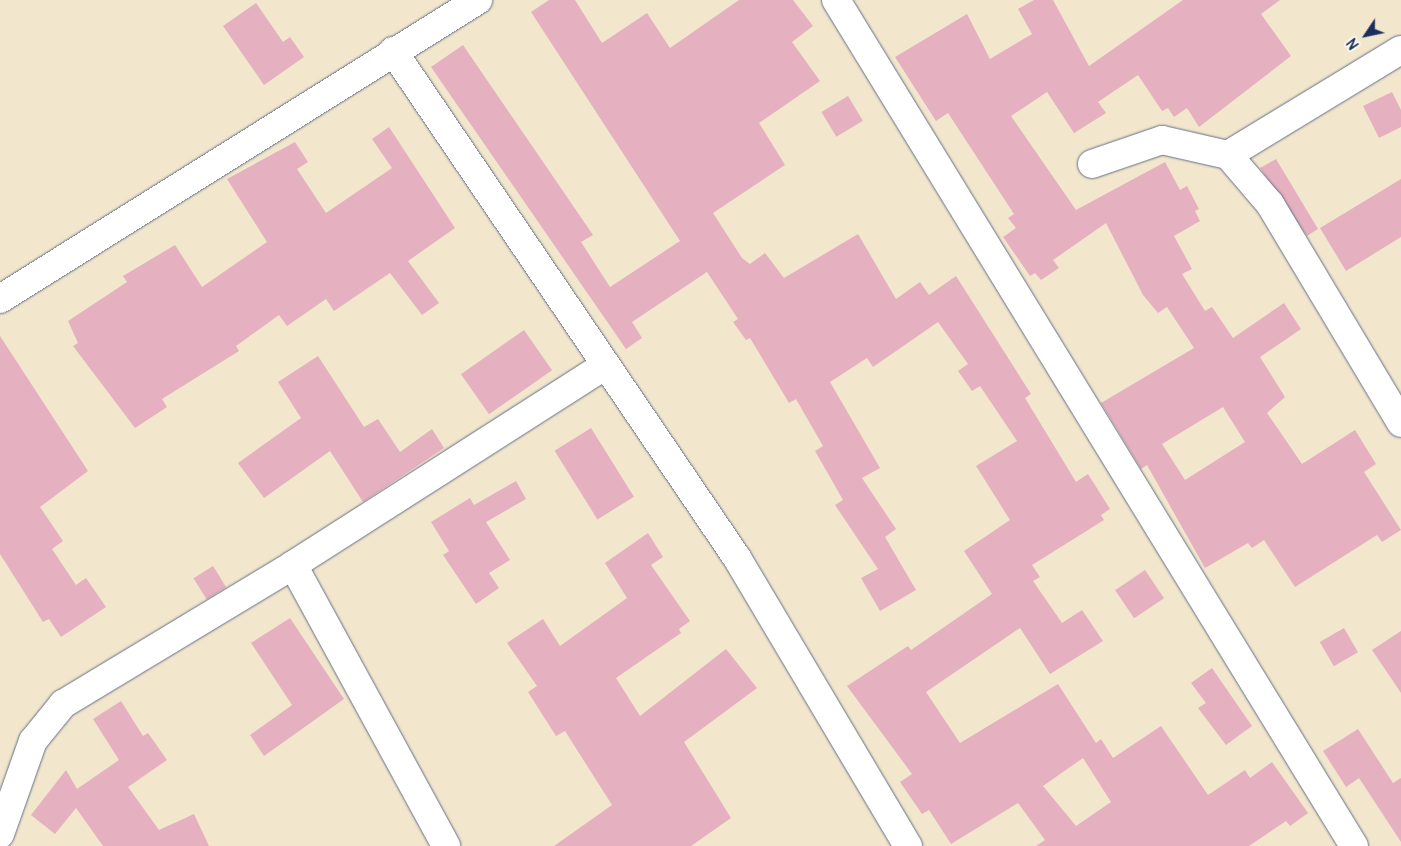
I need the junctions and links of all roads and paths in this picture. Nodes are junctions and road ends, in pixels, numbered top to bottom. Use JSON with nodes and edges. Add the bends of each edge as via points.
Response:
{"nodes":[{"id":1,"x":478,"y":0,"type":"edge"},
{"id":2,"x":836,"y":0,"type":"edge"},
{"id":3,"x":1401,"y":50,"type":"edge"},
{"id":4,"x":393,"y":51,"type":"junction"},
{"id":5,"x":1228,"y":155,"type":"junction"},
{"id":6,"x":1092,"y":164,"type":"dead end"},
{"id":7,"x":0,"y":299,"type":"edge"},
{"id":8,"x":604,"y":366,"type":"junction"},
{"id":9,"x":1401,"y":423,"type":"edge"},
{"id":10,"x":293,"y":565,"type":"junction"},
{"id":11,"x":0,"y":834,"type":"edge"},
{"id":12,"x":446,"y":846,"type":"edge"},
{"id":13,"x":908,"y":846,"type":"edge"},
{"id":14,"x":1354,"y":846,"type":"edge"}],
"edges":[{"from":1,"to":4,"type":"street"},
{"from":2,"to":14,"type":"street"},
{"from":3,"to":5,"type":"street"},
{"from":4,"to":7,"type":"street"},
{"from":4,"to":8,"type":"street"},
{"from":5,"to":6,"type":"street","via":[[1162,140]]},
{"from":5,"to":9,"type":"street","via":[[1270,204]]},
{"from":8,"to":10,"type":"street"},
{"from":8,"to":13,"type":"street","via":[[736,558]]},
{"from":10,"to":11,"type":"street","via":[[63,704],[33,741]]},
{"from":10,"to":12,"type":"street"}]}
